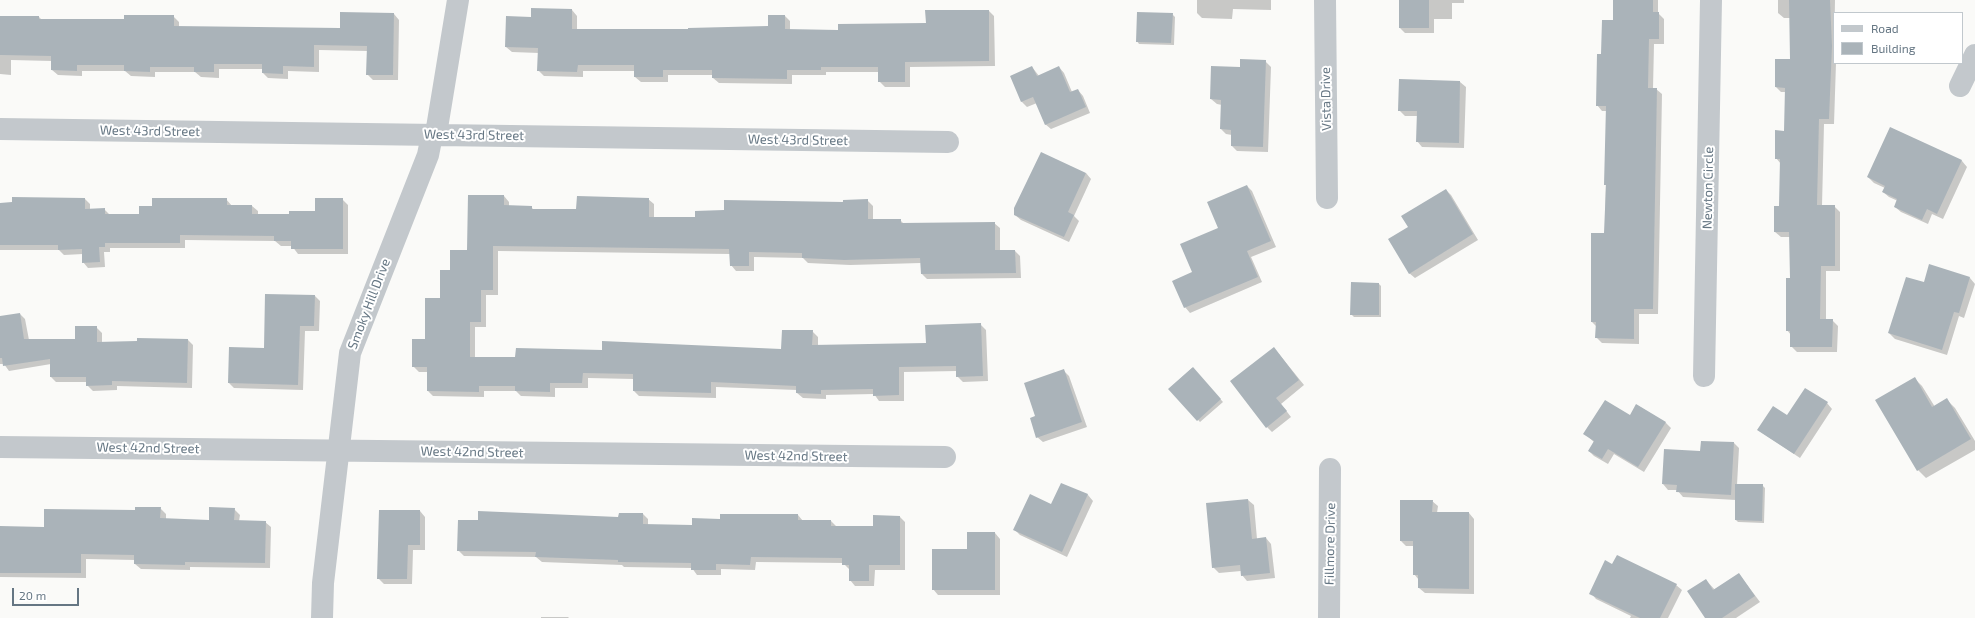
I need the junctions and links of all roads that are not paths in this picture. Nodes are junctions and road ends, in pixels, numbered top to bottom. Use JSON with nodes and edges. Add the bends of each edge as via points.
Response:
{"nodes":[{"id":1,"x":458,"y":0,"type":"edge"},
{"id":2,"x":1325,"y":0,"type":"edge"},
{"id":3,"x":1711,"y":0,"type":"edge"},
{"id":4,"x":1975,"y":55,"type":"edge"},
{"id":5,"x":1960,"y":86,"type":"dead end"},
{"id":6,"x":0,"y":129,"type":"edge"},
{"id":7,"x":432,"y":135,"type":"junction"},
{"id":8,"x":948,"y":142,"type":"dead end"},
{"id":9,"x":1327,"y":198,"type":"dead end"},
{"id":10,"x":1704,"y":376,"type":"dead end"},
{"id":11,"x":0,"y":447,"type":"edge"},
{"id":12,"x":337,"y":451,"type":"junction"},
{"id":13,"x":945,"y":458,"type":"dead end"},
{"id":14,"x":1330,"y":469,"type":"dead end"},
{"id":15,"x":322,"y":618,"type":"edge"},
{"id":16,"x":1329,"y":618,"type":"edge"}],
"edges":[{"from":1,"to":7,"type":"street","name":"Smoky Hill Drive","via":[[436,134]]},
{"from":2,"to":9,"type":"street","name":"Vista Drive"},
{"from":3,"to":10,"type":"street","name":"Newton Circle"},
{"from":4,"to":5,"type":"street"},
{"from":6,"to":7,"type":"street","name":"West 43rd Street"},
{"from":7,"to":8,"type":"street","name":"West 43rd Street"},
{"from":7,"to":12,"type":"street","name":"Smoky Hill Drive","via":[[428,155],[350,353]]},
{"from":11,"to":12,"type":"street","name":"West 42nd Street"},
{"from":12,"to":13,"type":"street","name":"West 42nd Street"},
{"from":12,"to":15,"type":"street","name":"Smoky Hill Drive","via":[[323,583]]},
{"from":14,"to":16,"type":"street","name":"Fillmore Drive"}]}
